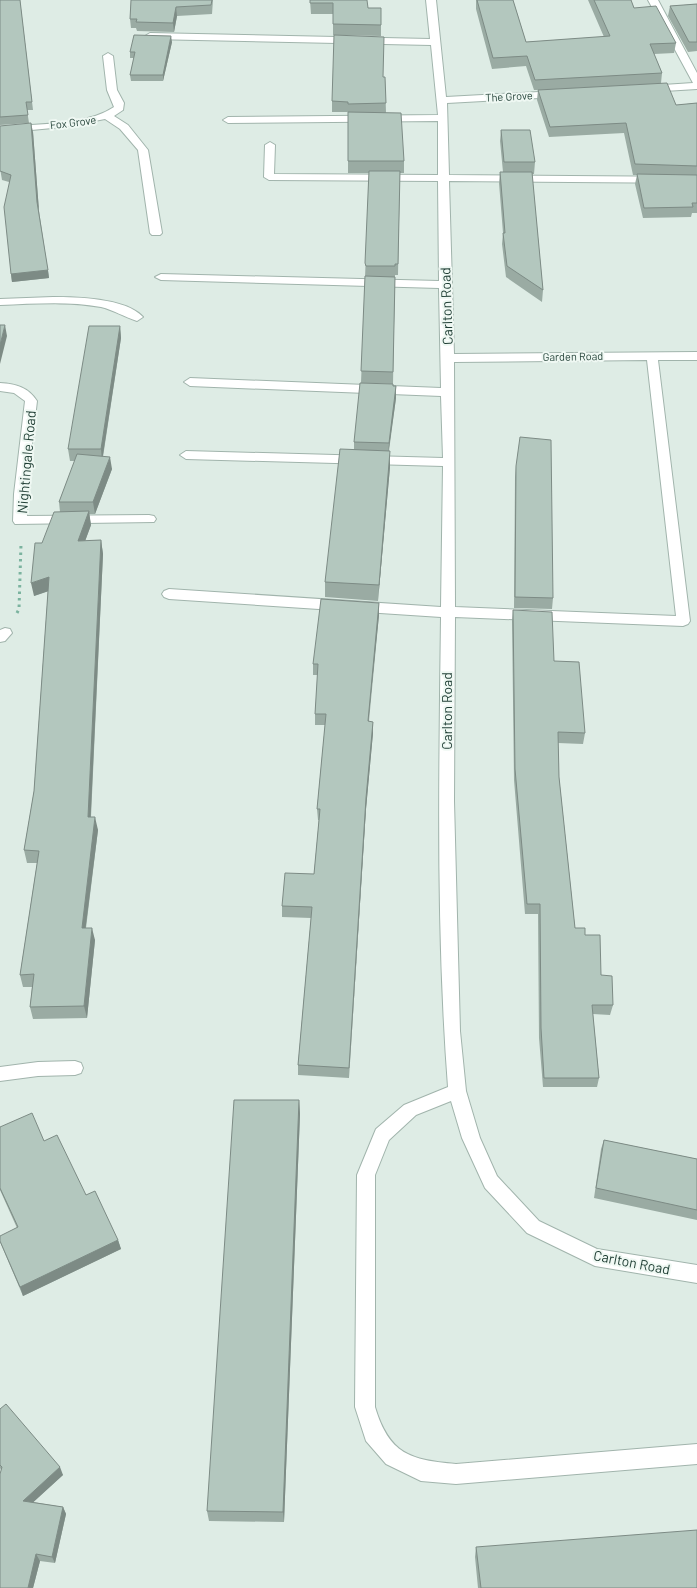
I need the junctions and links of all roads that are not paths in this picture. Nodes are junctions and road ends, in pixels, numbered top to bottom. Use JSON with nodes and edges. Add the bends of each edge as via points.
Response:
{"nodes":[{"id":1,"x":430,"y":0,"type":"edge"},
{"id":2,"x":652,"y":0,"type":"edge"},
{"id":3,"x":143,"y":36,"type":"edge"},
{"id":4,"x":436,"y":42,"type":"junction"},
{"id":5,"x":108,"y":56,"type":"dead end"},
{"id":6,"x":697,"y":82,"type":"edge"},
{"id":7,"x":697,"y":86,"type":"edge"},
{"id":8,"x":638,"y":90,"type":"edge"},
{"id":9,"x":569,"y":93,"type":"edge"},
{"id":10,"x":442,"y":100,"type":"junction"},
{"id":11,"x":108,"y":116,"type":"junction"},
{"id":12,"x":443,"y":118,"type":"junction"},
{"id":13,"x":228,"y":120,"type":"dead end"},
{"id":14,"x":0,"y":130,"type":"edge"},
{"id":15,"x":270,"y":144,"type":"dead end"},
{"id":16,"x":444,"y":180,"type":"junction"},
{"id":17,"x":697,"y":180,"type":"edge"},
{"id":18,"x":156,"y":233,"type":"dead end"},
{"id":19,"x":161,"y":277,"type":"dead end"},
{"id":20,"x":445,"y":285,"type":"junction"},
{"id":21,"x":0,"y":302,"type":"edge"},
{"id":22,"x":137,"y":317,"type":"dead end"},
{"id":23,"x":652,"y":356,"type":"junction"},
{"id":24,"x":697,"y":356,"type":"edge"},
{"id":25,"x":448,"y":358,"type":"junction"},
{"id":26,"x":190,"y":382,"type":"dead end"},
{"id":27,"x":0,"y":386,"type":"edge"},
{"id":28,"x":446,"y":392,"type":"junction"},
{"id":29,"x":186,"y":455,"type":"dead end"},
{"id":30,"x":449,"y":462,"type":"junction"},
{"id":31,"x":149,"y":519,"type":"dead end"},
{"id":32,"x":170,"y":594,"type":"dead end"},
{"id":33,"x":446,"y":612,"type":"junction"},
{"id":34,"x":75,"y":1068,"type":"dead end"},
{"id":35,"x":0,"y":1074,"type":"edge"},
{"id":36,"x":457,"y":1091,"type":"junction"},
{"id":37,"x":697,"y":1274,"type":"edge"},
{"id":38,"x":697,"y":1454,"type":"edge"}],
"edges":[{"from":1,"to":4,"type":"street","name":"Carlton Road"},
{"from":2,"to":6,"type":"street"},
{"from":3,"to":4,"type":"street"},
{"from":4,"to":10,"type":"street","name":"Carlton Road"},
{"from":5,"to":11,"type":"street","name":"Fox Grove","via":[[112,90],[119,108]]},
{"from":7,"to":8,"type":"street"},
{"from":9,"to":10,"type":"street","name":"The Grove"},
{"from":10,"to":12,"type":"street","name":"Carlton Road"},
{"from":11,"to":14,"type":"street","name":"Fox Grove"},
{"from":11,"to":18,"type":"street","via":[[124,127],[143,150]]},
{"from":12,"to":13,"type":"street"},
{"from":12,"to":16,"type":"street","name":"Carlton Road"},
{"from":15,"to":16,"type":"street","via":[[269,178]]},
{"from":16,"to":17,"type":"street"},
{"from":16,"to":20,"type":"street","name":"Carlton Road"},
{"from":19,"to":20,"type":"street"},
{"from":20,"to":25,"type":"street","name":"Carlton Road"},
{"from":21,"to":22,"type":"street","via":[[94,301]]},
{"from":23,"to":24,"type":"street","name":"Garden Road"},
{"from":23,"to":25,"type":"street","name":"Garden Road"},
{"from":23,"to":33,"type":"street","via":[[682,621]]},
{"from":25,"to":28,"type":"street","name":"Carlton Road"},
{"from":26,"to":28,"type":"street"},
{"from":27,"to":31,"type":"street","name":"Nightingale Road","via":[[28,395],[31,402],[20,521]]},
{"from":28,"to":30,"type":"street","name":"Carlton Road"},
{"from":29,"to":30,"type":"street"},
{"from":30,"to":33,"type":"street","name":"Carlton Road"},
{"from":32,"to":33,"type":"street"},
{"from":33,"to":36,"type":"street","name":"Carlton Road","via":[[446,801],[452,1031]]},
{"from":34,"to":35,"type":"street"},
{"from":36,"to":37,"type":"street","name":"Carlton Road","via":[[471,1138],[491,1182],[533,1226],[595,1257]]},
{"from":36,"to":38,"type":"street","via":[[410,1110],[382,1135],[366,1175],[365,1407],[373,1434],[393,1457],[421,1470],[456,1474]]}]}
